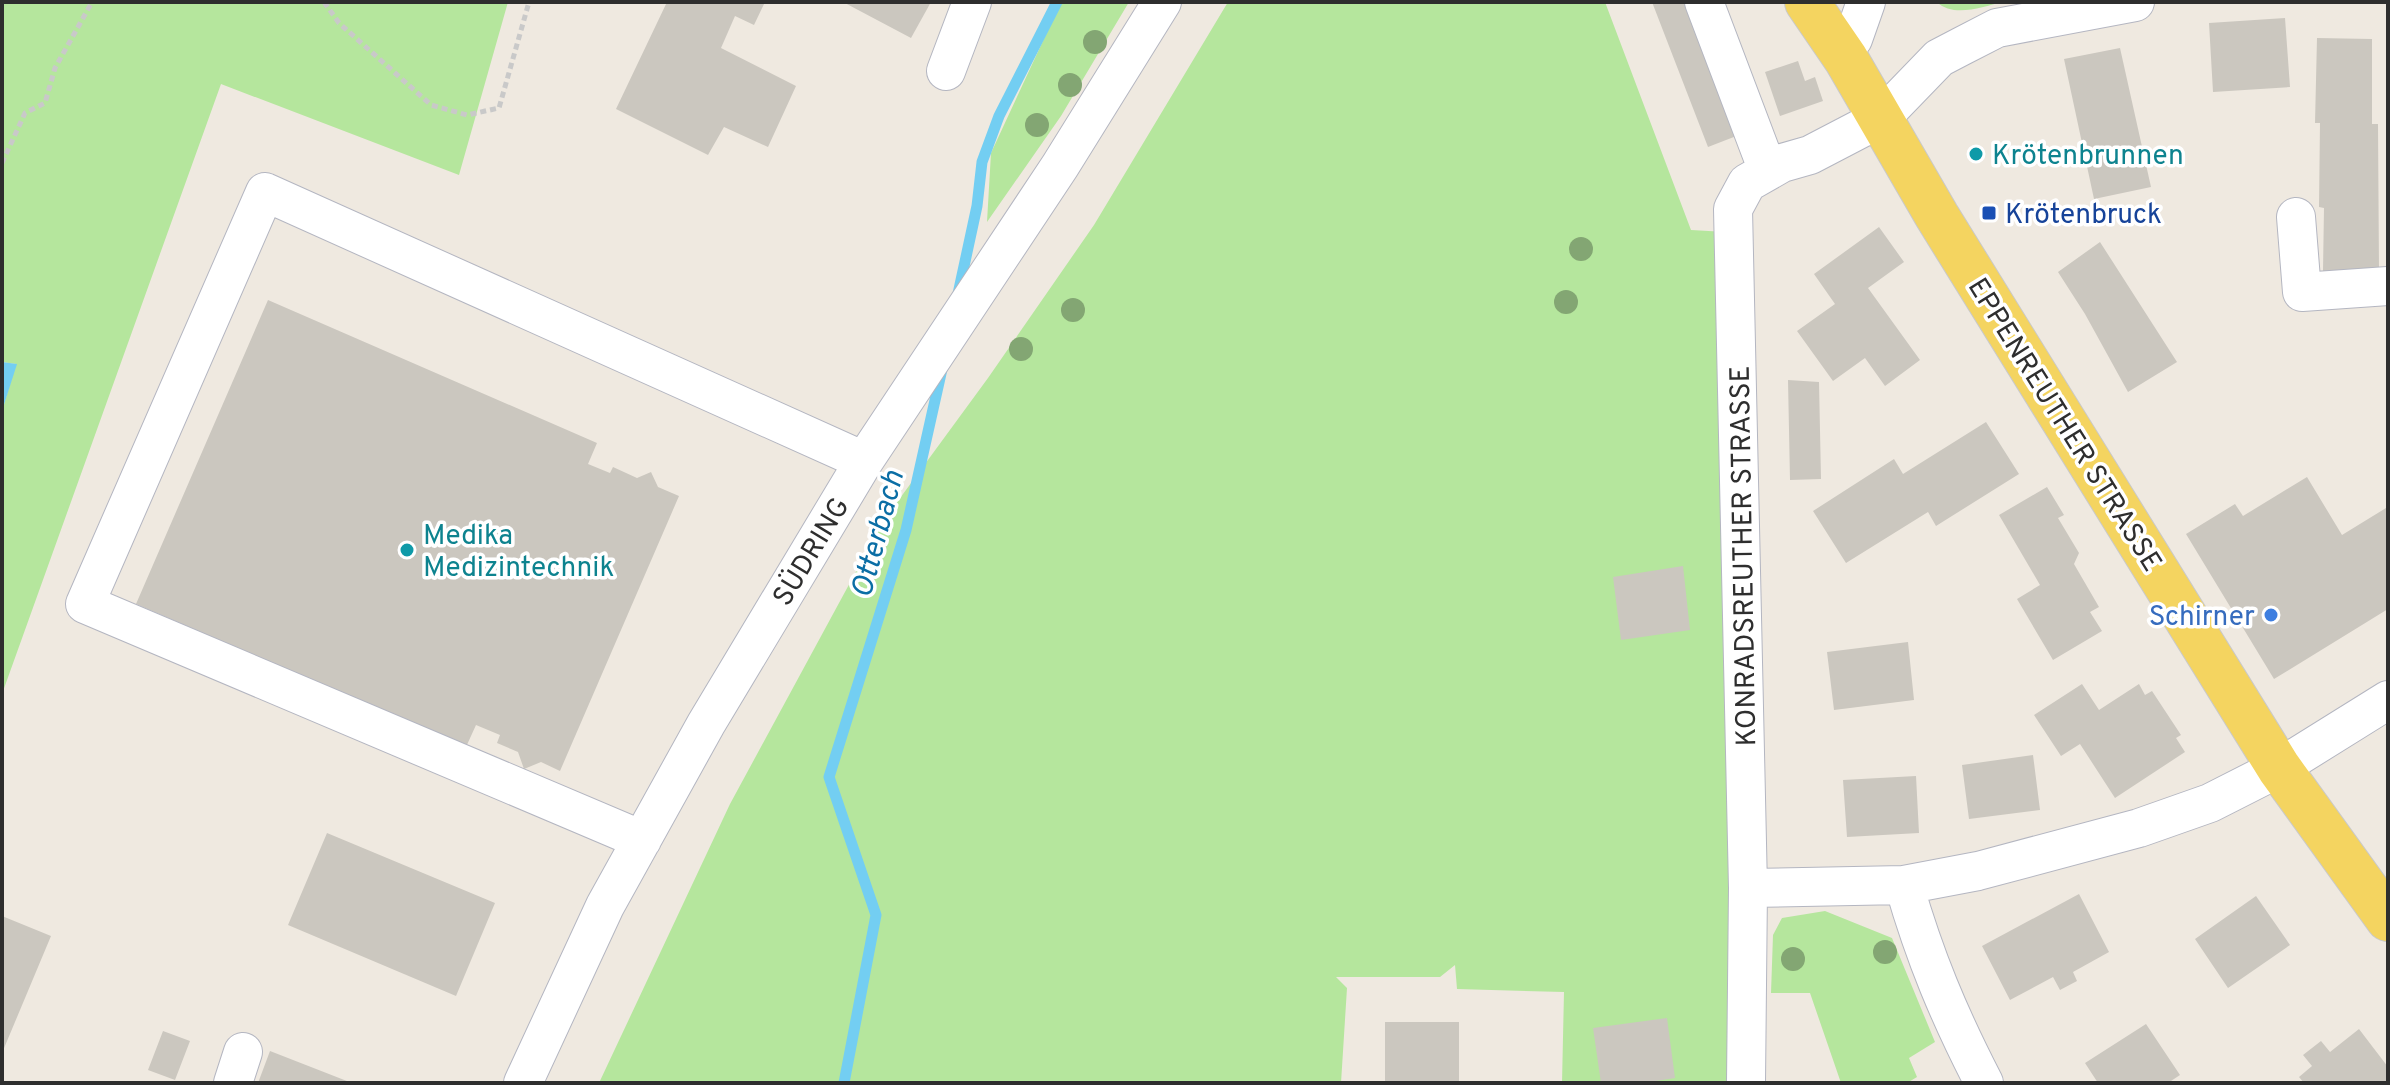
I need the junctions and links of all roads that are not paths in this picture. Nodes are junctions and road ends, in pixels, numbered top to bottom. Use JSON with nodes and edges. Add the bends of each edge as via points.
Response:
{"nodes":[{"id":1,"x":972,"y":2,"type":"edge"},
{"id":2,"x":1162,"y":2,"type":"edge"},
{"id":3,"x":1704,"y":2,"type":"edge"},
{"id":4,"x":1807,"y":2,"type":"edge"},
{"id":5,"x":1866,"y":2,"type":"edge"},
{"id":6,"x":2135,"y":2,"type":"edge"},
{"id":7,"x":1841,"y":52,"type":"junction"},
{"id":8,"x":946,"y":71,"type":"dead end"},
{"id":9,"x":1881,"y":118,"type":"junction"},
{"id":10,"x":1768,"y":171,"type":"junction"},
{"id":11,"x":2296,"y":217,"type":"dead end"},
{"id":12,"x":2388,"y":286,"type":"edge"},
{"id":13,"x":864,"y":461,"type":"junction"},
{"id":14,"x":2388,"y":700,"type":"edge"},
{"id":15,"x":2279,"y":768,"type":"junction"},
{"id":16,"x":642,"y":840,"type":"junction"},
{"id":17,"x":1904,"y":885,"type":"junction"},
{"id":18,"x":1748,"y":888,"type":"junction"},
{"id":19,"x":2388,"y":919,"type":"edge"},
{"id":20,"x":523,"y":1083,"type":"edge"},
{"id":21,"x":1746,"y":1083,"type":"edge"},
{"id":22,"x":1984,"y":1083,"type":"edge"}],
"edges":[{"from":1,"to":8,"type":"street"},
{"from":2,"to":13,"type":"street","name":"SÜDRING"},
{"from":3,"to":10,"type":"street"},
{"from":4,"to":7,"type":"main road","name":"EPPENREUTHER STRASSE"},
{"from":5,"to":7,"type":"street","via":[[1853,39]]},
{"from":6,"to":9,"type":"street","name":"KONRADSREUTHER STRASSE","via":[[1997,28],[1939,58]]},
{"from":7,"to":9,"type":"main road","name":"EPPENREUTHER STRASSE"},
{"from":9,"to":10,"type":"street","name":"KONRADSREUTHER STRASSE"},
{"from":9,"to":15,"type":"main road","name":"EPPENREUTHER STRASSE"},
{"from":10,"to":18,"type":"street","name":"KONRADSREUTHER STRASSE","via":[[1747,183],[1733,209]]},
{"from":11,"to":12,"type":"street","via":[[2302,292]]},
{"from":13,"to":16,"type":"street","name":"SÜDRING"},
{"from":13,"to":16,"type":"street","via":[[265,192],[85,604]]},
{"from":14,"to":15,"type":"street"},
{"from":15,"to":17,"type":"street","via":[[2210,803],[2139,828]]},
{"from":15,"to":19,"type":"main road","name":"EPPENREUTHER STRASSE"},
{"from":16,"to":20,"type":"street","name":"SÜDRING","via":[[605,906]]},
{"from":17,"to":18,"type":"street"},
{"from":17,"to":22,"type":"street","via":[[1949,1015]]},
{"from":18,"to":21,"type":"street","name":"KONRADSREUTHER STRASSE"}]}
